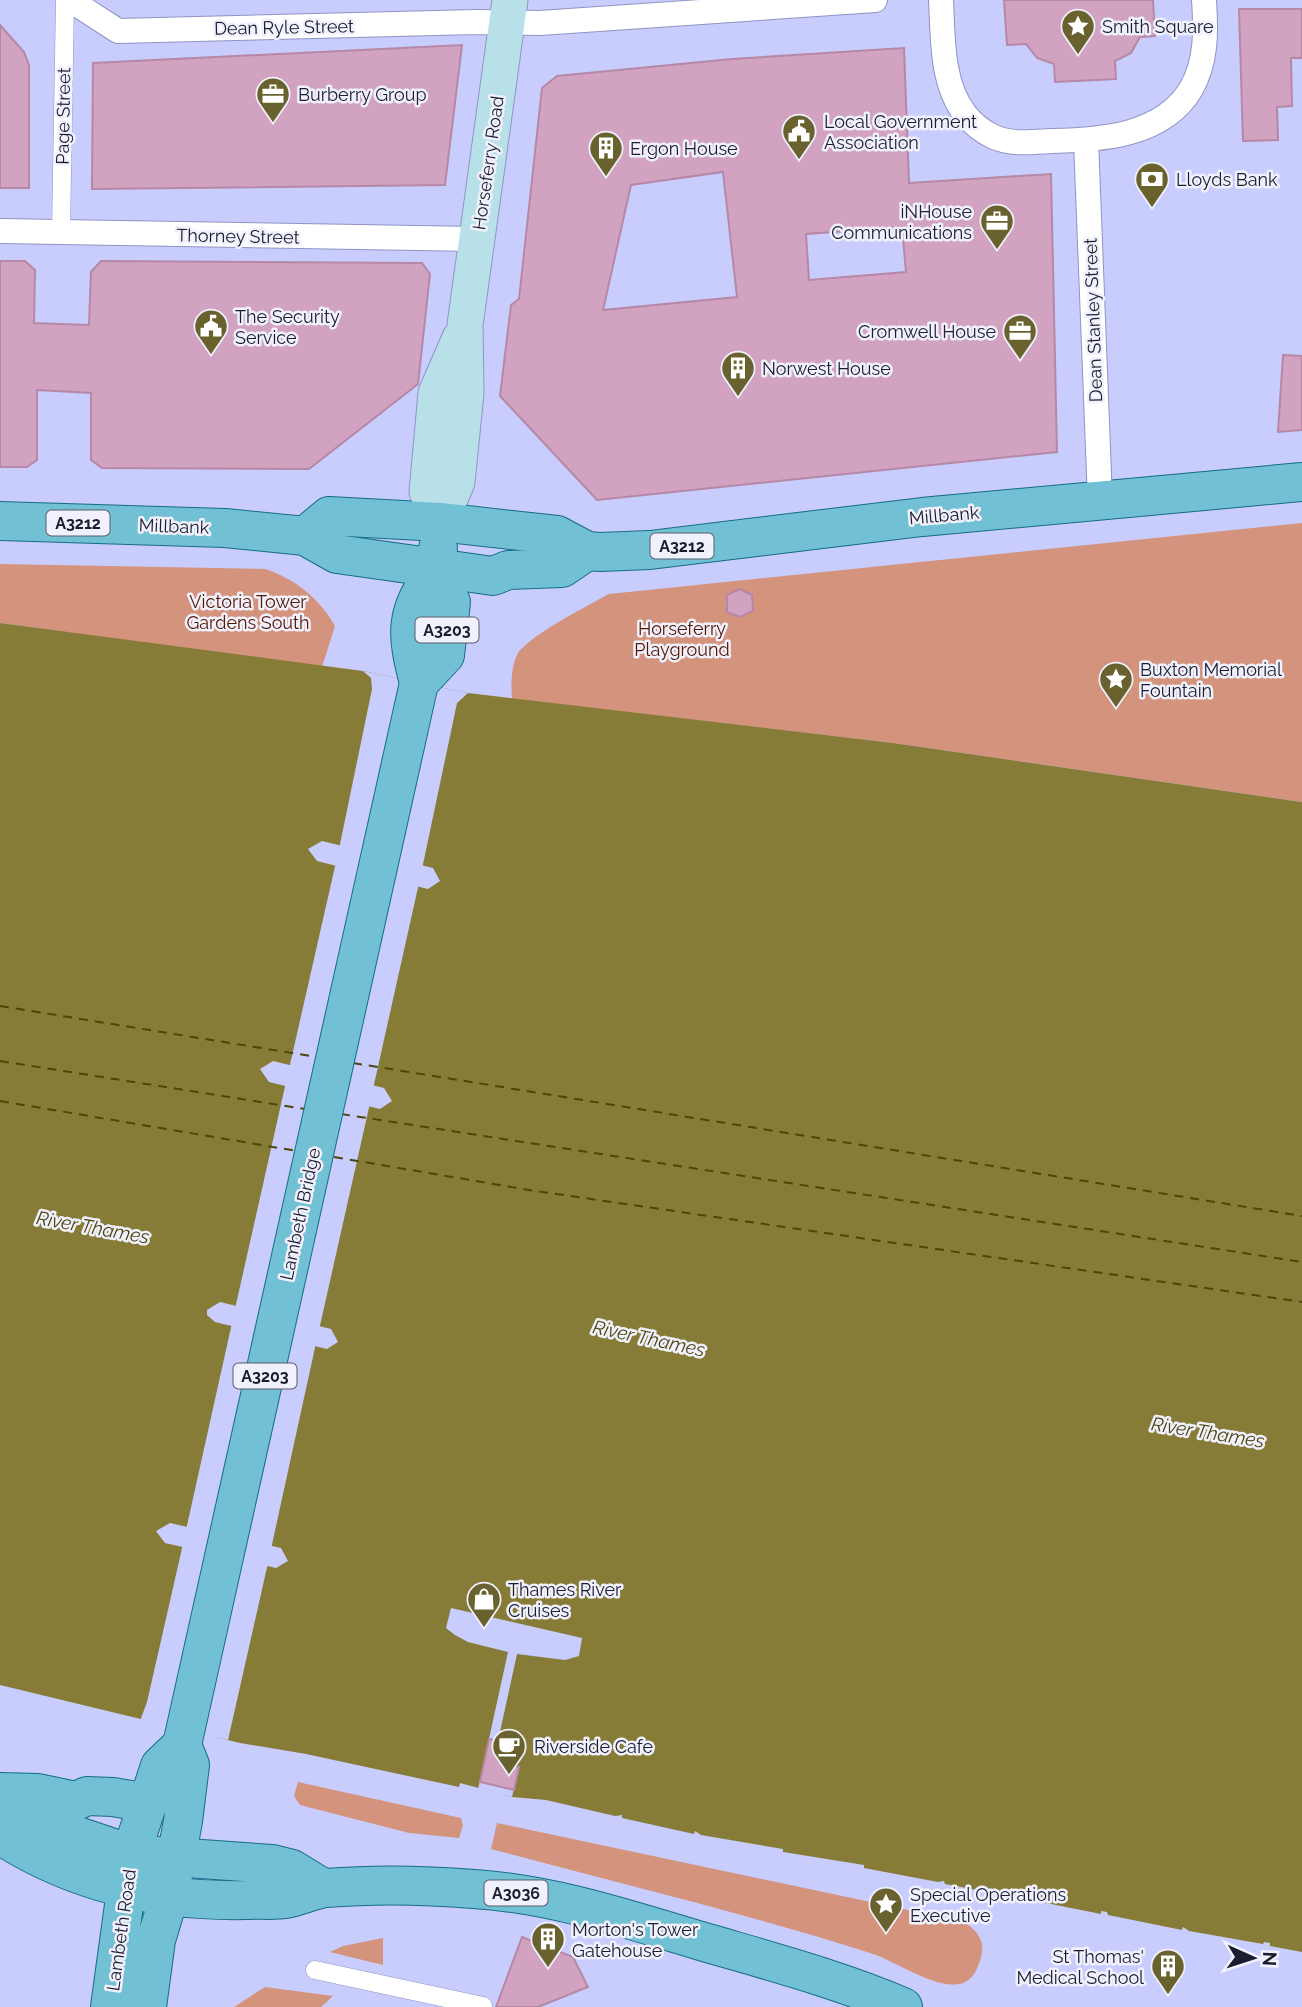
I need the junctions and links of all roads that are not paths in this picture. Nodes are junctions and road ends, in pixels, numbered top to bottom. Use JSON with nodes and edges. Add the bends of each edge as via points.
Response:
{"nodes":[{"id":1,"x":67,"y":0,"type":"edge"},
{"id":2,"x":875,"y":0,"type":"edge"},
{"id":3,"x":941,"y":0,"type":"edge"},
{"id":4,"x":1204,"y":0,"type":"edge"},
{"id":5,"x":710,"y":5,"type":"edge"},
{"id":6,"x":509,"y":11,"type":"edge"},
{"id":7,"x":1086,"y":140,"type":"junction"},
{"id":8,"x":0,"y":231,"type":"edge"},
{"id":9,"x":61,"y":231,"type":"junction"},
{"id":10,"x":477,"y":239,"type":"junction"},
{"id":11,"x":1302,"y":482,"type":"edge"},
{"id":12,"x":1100,"y":500,"type":"junction"},
{"id":13,"x":0,"y":521,"type":"edge"},
{"id":14,"x":440,"y":522,"type":"junction"},
{"id":15,"x":305,"y":536,"type":"junction"},
{"id":16,"x":587,"y":551,"type":"junction"},
{"id":17,"x":436,"y":570,"type":"junction"},
{"id":18,"x":184,"y":1738,"type":"junction"},
{"id":19,"x":0,"y":1793,"type":"edge"},
{"id":20,"x":148,"y":1803,"type":"junction"},
{"id":21,"x":0,"y":1835,"type":"edge"},
{"id":22,"x":177,"y":1856,"type":"junction"},
{"id":23,"x":129,"y":1872,"type":"junction"},
{"id":24,"x":323,"y":1888,"type":"junction"},
{"id":25,"x":169,"y":1897,"type":"junction"},
{"id":26,"x":315,"y":1970,"type":"dead end"},
{"id":27,"x":110,"y":2007,"type":"edge"},
{"id":28,"x":147,"y":2007,"type":"edge"},
{"id":29,"x":483,"y":2007,"type":"edge"},
{"id":30,"x":903,"y":2007,"type":"edge"}],
"edges":[{"from":1,"to":6,"type":"street","name":"Dean Ryle Street","via":[[118,31]]},
{"from":1,"to":9,"type":"street","name":"Page Street"},
{"from":2,"to":5,"type":"street","name":"Dean Ryle Street"},
{"from":3,"to":7,"type":"street","via":[[948,73],[956,98],[979,128],[1008,141]]},
{"from":4,"to":7,"type":"street","via":[[1206,37],[1200,70],[1180,102],[1142,128]]},
{"from":5,"to":6,"type":"street","name":"Dean Ryle Street","via":[[540,23]]},
{"from":6,"to":10,"type":"main road","name":"Horseferry Road"},
{"from":7,"to":12,"type":"street","name":"Dean Stanley Street"},
{"from":8,"to":9,"type":"street","name":"Thorney Street"},
{"from":9,"to":10,"type":"street","name":"Thorney Street"},
{"from":10,"to":14,"type":"main road","name":"Horseferry Road","via":[[465,325],[466,393],[457,482]]},
{"from":11,"to":12,"type":"main road","name":"Millbank","number":"A3212"},
{"from":12,"to":16,"type":"main road","name":"Millbank","number":"A3212","via":[[650,550]]},
{"from":13,"to":15,"type":"main road","name":"Millbank","number":"A3212","via":[[225,528]]},
{"from":14,"to":15,"type":"main road","name":"Millbank","number":"A3212","via":[[329,516]]},
{"from":14,"to":16,"type":"main road","name":"Millbank","number":"A3212","via":[[557,535]]},
{"from":14,"to":17,"type":"main road","name":"Lambeth Bridge","number":"A3203"},
{"from":15,"to":17,"type":"main road","name":"Millbank","number":"A3212","via":[[337,554]]},
{"from":16,"to":17,"type":"main road","name":"Millbank","number":"A3212","via":[[562,568],[548,570],[508,570],[493,576]]},
{"from":17,"to":18,"type":"main road","name":"Lambeth Bridge","number":"A3203","via":[[417,596],[409,642],[419,683]]},
{"from":18,"to":20,"type":"main road","via":[[160,1766]]},
{"from":18,"to":22,"type":"main road","name":"Lambeth Bridge","via":[[190,1765]]},
{"from":19,"to":20,"type":"main road","number":"A3036","via":[[38,1793],[76,1801],[87,1796],[113,1797]]},
{"from":19,"to":23,"type":"main road","number":"A3036","via":[[39,1824]]},
{"from":20,"to":23,"type":"main road"},
{"from":21,"to":23,"type":"main road","number":"A3036","via":[[54,1864]]},
{"from":22,"to":23,"type":"main road","number":"A3036"},
{"from":22,"to":24,"type":"main road","number":"A3036","via":[[272,1864],[292,1869]]},
{"from":22,"to":25,"type":"main road","name":"Lambeth Road"},
{"from":23,"to":25,"type":"main road","number":"A3036"},
{"from":23,"to":27,"type":"main road","name":"Lambeth Road"},
{"from":24,"to":25,"type":"main road","number":"A3036","via":[[284,1899]]},
{"from":24,"to":30,"type":"main road","number":"A3036","via":[[419,1887],[525,1894],[792,1967]]},
{"from":25,"to":28,"type":"main road","name":"Lambeth Road","via":[[156,1940]]},
{"from":26,"to":29,"type":"street"}]}
